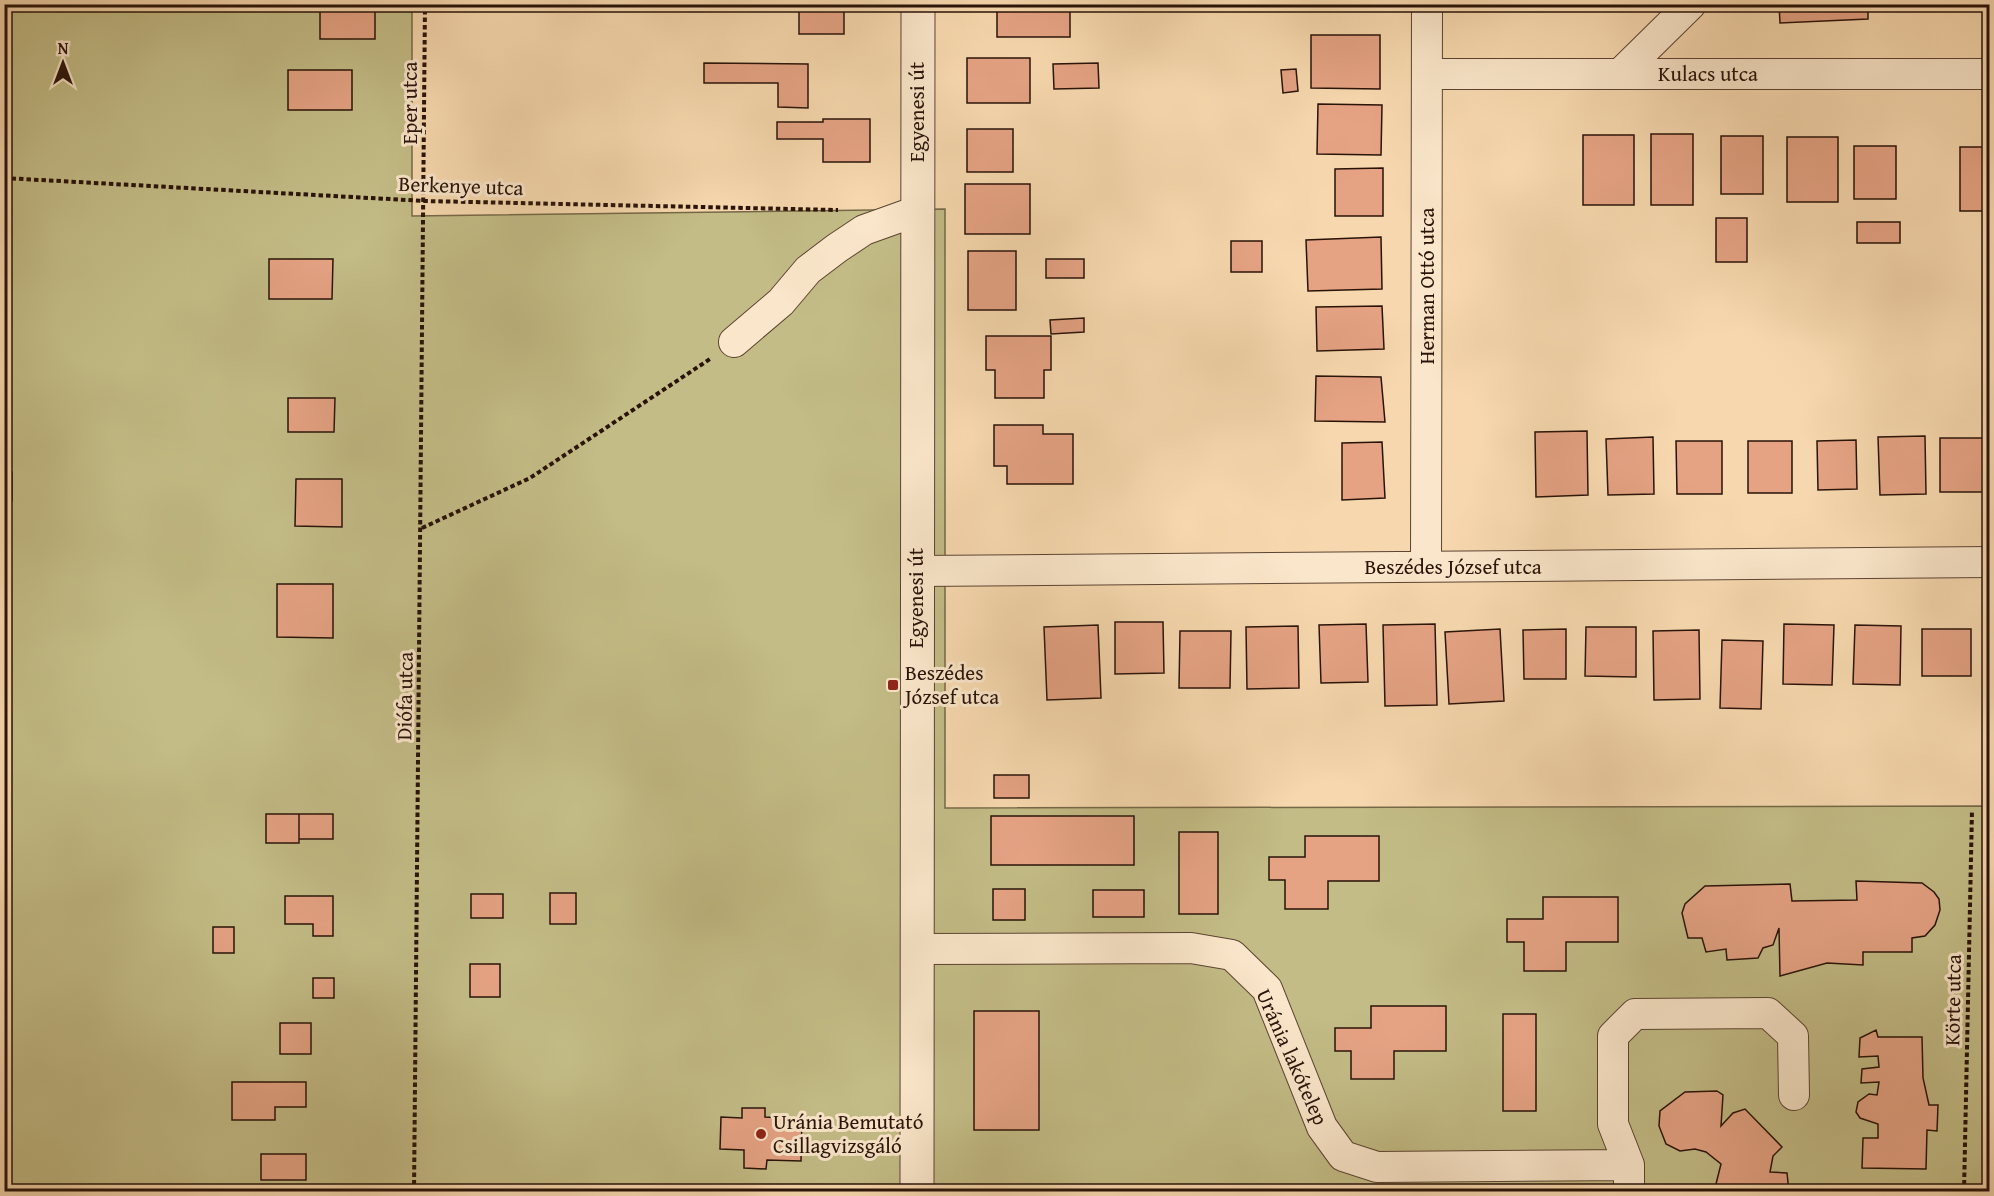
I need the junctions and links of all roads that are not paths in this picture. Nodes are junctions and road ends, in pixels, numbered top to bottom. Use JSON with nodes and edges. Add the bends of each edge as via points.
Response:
{"nodes":[{"id":1,"x":918,"y":4,"type":"edge"},
{"id":2,"x":1427,"y":4,"type":"edge"},
{"id":3,"x":1691,"y":4,"type":"edge"},
{"id":4,"x":1427,"y":74,"type":"junction"},
{"id":5,"x":1620,"y":74,"type":"junction"},
{"id":6,"x":1989,"y":74,"type":"edge"},
{"id":7,"x":917,"y":211,"type":"junction"},
{"id":8,"x":734,"y":342,"type":"road end"},
{"id":9,"x":1989,"y":562,"type":"edge"},
{"id":10,"x":1426,"y":567,"type":"junction"},
{"id":11,"x":916,"y":570,"type":"junction"},
{"id":12,"x":918,"y":949,"type":"junction"},
{"id":13,"x":1794,"y":1095,"type":"dead end"},
{"id":14,"x":1629,"y":1178,"type":"edge"},
{"id":15,"x":916,"y":1191,"type":"edge"}],
"edges":[{"from":1,"to":7,"type":"street","name":"Egyenesi út"},
{"from":2,"to":4,"type":"street","name":"Herman Ottó utca"},
{"from":3,"to":5,"type":"street"},
{"from":4,"to":5,"type":"street","name":"Kulacs utca"},
{"from":4,"to":10,"type":"street","name":"Herman Ottó utca"},
{"from":5,"to":6,"type":"street","name":"Kulacs utca"},
{"from":7,"to":8,"type":"street","via":[[864,230],[837,248],[807,270],[781,302]]},
{"from":7,"to":11,"type":"street","name":"Egyenesi út"},
{"from":9,"to":10,"type":"street","name":"Beszédes József utca"},
{"from":10,"to":11,"type":"street","name":"Beszédes József utca"},
{"from":11,"to":12,"type":"street","name":"Egyenesi út"},
{"from":12,"to":14,"type":"street","name":"Uránia lakótelep","via":[[1191,948],[1232,955],[1268,989],[1322,1127],[1343,1156],[1377,1167]]},
{"from":12,"to":15,"type":"street","name":"Egyenesi út"},
{"from":13,"to":14,"type":"street","name":"Uránia lakótelep","via":[[1793,1036],[1768,1013],[1635,1014],[1613,1036],[1613,1124]]}]}
